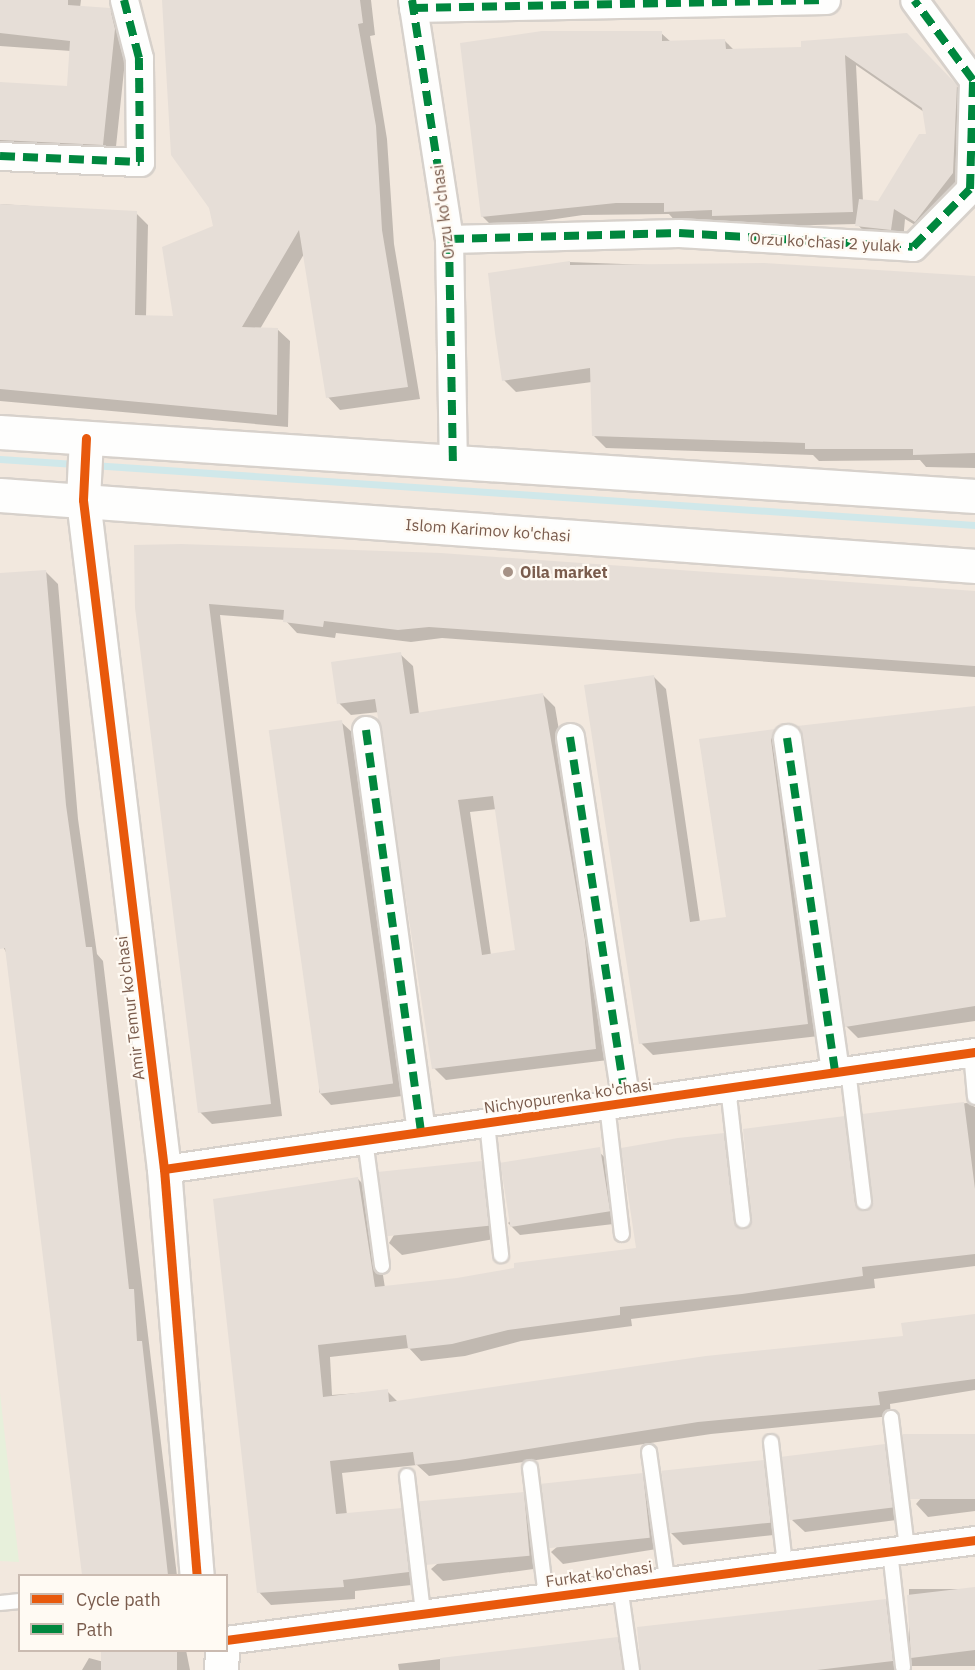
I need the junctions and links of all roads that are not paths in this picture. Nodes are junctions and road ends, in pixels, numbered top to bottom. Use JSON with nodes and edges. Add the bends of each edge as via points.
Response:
{"nodes":[{"id":1,"x":124,"y":0,"type":"edge"},
{"id":2,"x":826,"y":0,"type":"edge"},
{"id":3,"x":914,"y":0,"type":"edge"},
{"id":4,"x":413,"y":4,"type":"edge"},
{"id":5,"x":0,"y":156,"type":"edge"},
{"id":6,"x":448,"y":239,"type":"junction"},
{"id":7,"x":0,"y":432,"type":"edge"},
{"id":8,"x":86,"y":438,"type":"junction"},
{"id":9,"x":453,"y":462,"type":"junction"},
{"id":10,"x":0,"y":495,"type":"edge"},
{"id":11,"x":975,"y":496,"type":"edge"},
{"id":12,"x":83,"y":500,"type":"junction"},
{"id":13,"x":975,"y":566,"type":"edge"},
{"id":14,"x":366,"y":730,"type":"dead end"},
{"id":15,"x":570,"y":737,"type":"dead end"},
{"id":16,"x":787,"y":738,"type":"dead end"},
{"id":17,"x":973,"y":1052,"type":"edge"},
{"id":18,"x":841,"y":1071,"type":"junction"},
{"id":19,"x":728,"y":1087,"type":"junction"},
{"id":20,"x":975,"y":1097,"type":"edge"},
{"id":21,"x":616,"y":1104,"type":"junction"},
{"id":22,"x":487,"y":1123,"type":"junction"},
{"id":23,"x":421,"y":1132,"type":"junction"},
{"id":24,"x":365,"y":1140,"type":"junction"},
{"id":25,"x":165,"y":1169,"type":"junction"},
{"id":26,"x":864,"y":1202,"type":"dead end"},
{"id":27,"x":743,"y":1220,"type":"dead end"},
{"id":28,"x":622,"y":1234,"type":"dead end"},
{"id":29,"x":501,"y":1255,"type":"dead end"},
{"id":30,"x":381,"y":1266,"type":"dead end"},
{"id":31,"x":891,"y":1418,"type":"dead end"},
{"id":32,"x":771,"y":1442,"type":"dead end"},
{"id":33,"x":649,"y":1452,"type":"dead end"},
{"id":34,"x":530,"y":1468,"type":"dead end"},
{"id":35,"x":407,"y":1476,"type":"dead end"},
{"id":36,"x":975,"y":1540,"type":"edge"},
{"id":37,"x":899,"y":1550,"type":"junction"},
{"id":38,"x":785,"y":1564,"type":"junction"},
{"id":39,"x":197,"y":1574,"type":"edge"},
{"id":40,"x":667,"y":1579,"type":"junction"},
{"id":41,"x":620,"y":1586,"type":"junction"},
{"id":42,"x":546,"y":1596,"type":"junction"},
{"id":43,"x":18,"y":1601,"type":"edge"},
{"id":44,"x":0,"y":1603,"type":"edge"},
{"id":45,"x":423,"y":1613,"type":"junction"},
{"id":46,"x":228,"y":1640,"type":"edge"},
{"id":47,"x":222,"y":1652,"type":"edge"},
{"id":48,"x":903,"y":1667,"type":"dead end"},
{"id":49,"x":221,"y":1670,"type":"edge"},
{"id":50,"x":632,"y":1670,"type":"edge"}],
"edges":[{"from":1,"to":5,"type":"street","via":[[139,58],[140,162]]},
{"from":2,"to":4,"type":"street"},
{"from":3,"to":6,"type":"street","name":"Orzu ko'chasi 2 yulak","via":[[973,80],[970,189],[913,247],[679,233]]},
{"from":4,"to":6,"type":"street","name":"Orzu ko'chasi"},
{"from":6,"to":9,"type":"street","name":"Orzu ko'chasi"},
{"from":7,"to":8,"type":"main road"},
{"from":8,"to":9,"type":"main road"},
{"from":8,"to":12,"type":"main road","name":"Amir Temur ko'chasi"},
{"from":9,"to":11,"type":"main road"},
{"from":10,"to":12,"type":"main road","name":"Islom Karimov ko'chasi"},
{"from":12,"to":13,"type":"main road","name":"Islom Karimov ko'chasi"},
{"from":12,"to":25,"type":"main road","name":"Amir Temur ko'chasi"},
{"from":14,"to":23,"type":"street"},
{"from":15,"to":21,"type":"street","name":"Nichyopurenka ko'chasi"},
{"from":16,"to":18,"type":"street"},
{"from":17,"to":18,"type":"street","name":"Nichyopurenka ko'chasi"},
{"from":17,"to":20,"type":"lane"},
{"from":18,"to":19,"type":"street","name":"Nichyopurenka ko'chasi"},
{"from":18,"to":26,"type":"lane"},
{"from":19,"to":21,"type":"street","name":"Nichyopurenka ko'chasi"},
{"from":19,"to":27,"type":"lane"},
{"from":21,"to":22,"type":"street","name":"Nichyopurenka ko'chasi"},
{"from":21,"to":28,"type":"lane"},
{"from":22,"to":23,"type":"street","name":"Nichyopurenka ko'chasi"},
{"from":22,"to":29,"type":"lane"},
{"from":23,"to":24,"type":"street","name":"Nichyopurenka ko'chasi"},
{"from":24,"to":25,"type":"street","name":"Nichyopurenka ko'chasi"},
{"from":24,"to":30,"type":"lane"},
{"from":25,"to":39,"type":"main road","name":"Amir Temur ko'chasi"},
{"from":31,"to":37,"type":"lane"},
{"from":32,"to":38,"type":"lane"},
{"from":33,"to":40,"type":"lane"},
{"from":34,"to":42,"type":"lane"},
{"from":35,"to":45,"type":"lane"},
{"from":36,"to":37,"type":"street","name":"Furkat ko'chasi"},
{"from":37,"to":38,"type":"street","name":"Furkat ko'chasi"},
{"from":37,"to":48,"type":"lane"},
{"from":38,"to":40,"type":"street","name":"Furkat ko'chasi"},
{"from":40,"to":41,"type":"street","name":"Furkat ko'chasi"},
{"from":41,"to":42,"type":"street","name":"Furkat ko'chasi"},
{"from":41,"to":50,"type":"lane"},
{"from":42,"to":45,"type":"street","name":"Furkat ko'chasi"},
{"from":43,"to":44,"type":"lane"},
{"from":45,"to":46,"type":"street","name":"Furkat ko'chasi"},
{"from":47,"to":49,"type":"main road"}]}
